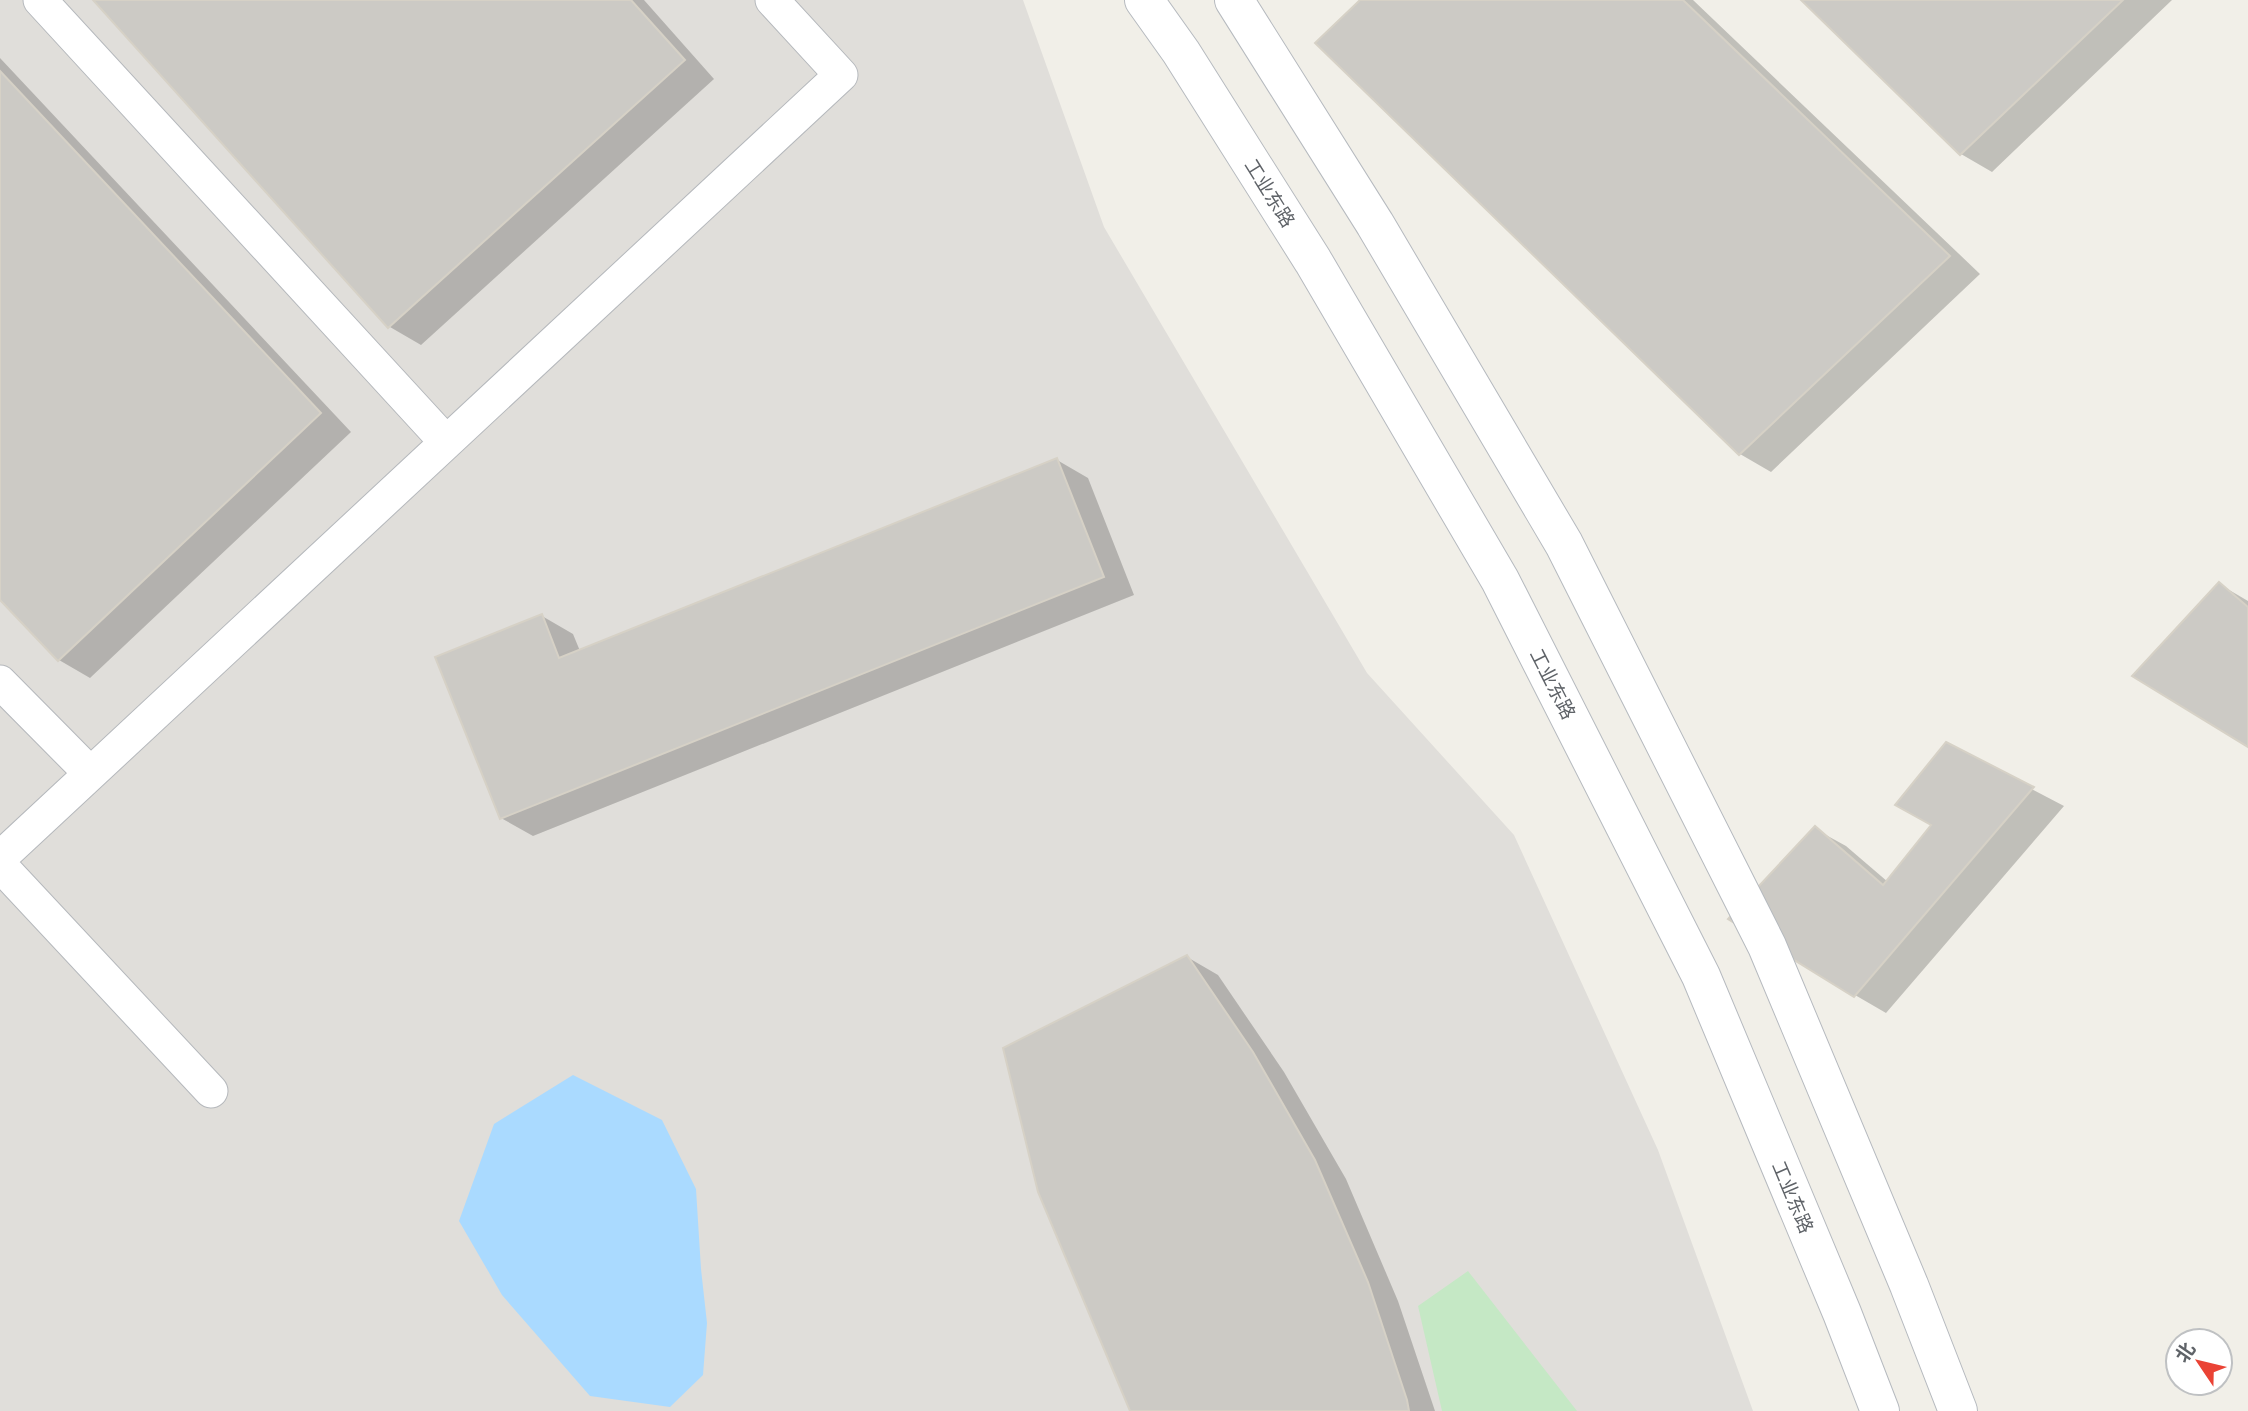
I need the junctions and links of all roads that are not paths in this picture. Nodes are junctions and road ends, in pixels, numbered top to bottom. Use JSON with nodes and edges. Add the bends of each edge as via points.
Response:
{"nodes":[{"id":1,"x":40,"y":0,"type":"edge"},
{"id":2,"x":772,"y":0,"type":"edge"},
{"id":3,"x":1144,"y":0,"type":"edge"},
{"id":4,"x":1234,"y":0,"type":"edge"},
{"id":5,"x":446,"y":442,"type":"junction"},
{"id":6,"x":0,"y":681,"type":"edge"},
{"id":7,"x":90,"y":774,"type":"junction"},
{"id":8,"x":0,"y":858,"type":"edge"},
{"id":9,"x":0,"y":865,"type":"edge"},
{"id":10,"x":211,"y":1091,"type":"dead end"},
{"id":11,"x":1880,"y":1411,"type":"edge"},
{"id":12,"x":1958,"y":1411,"type":"edge"}],
"edges":[{"from":1,"to":5,"type":"street"},
{"from":2,"to":5,"type":"street","via":[[841,75]]},
{"from":3,"to":11,"type":"main road","name":"工业东路","via":[[1313,261],[1500,580],[1701,976]]},
{"from":4,"to":12,"type":"main road","via":[[1376,224],[1564,544],[1767,946]]},
{"from":5,"to":7,"type":"street"},
{"from":6,"to":7,"type":"street"},
{"from":7,"to":8,"type":"street"},
{"from":9,"to":10,"type":"street"}]}
